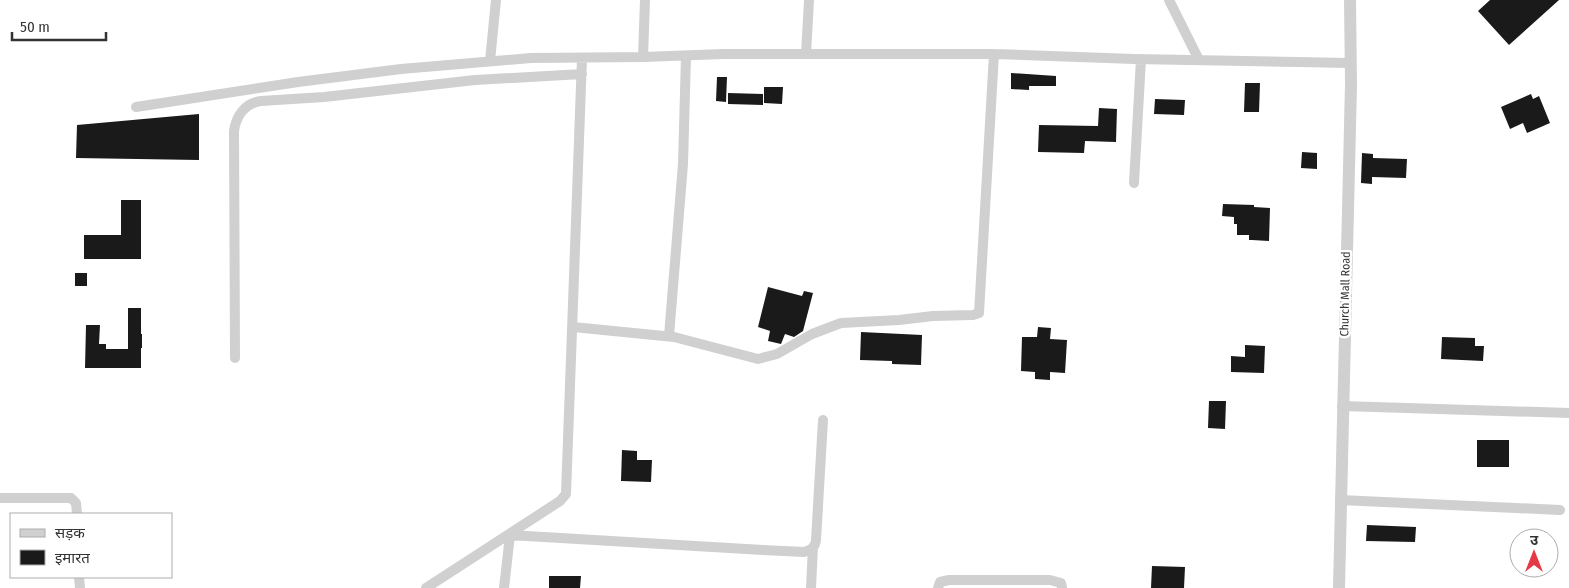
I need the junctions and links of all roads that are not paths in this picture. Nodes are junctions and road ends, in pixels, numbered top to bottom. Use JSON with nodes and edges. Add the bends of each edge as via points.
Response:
{"nodes":[{"id":1,"x":496,"y":0,"type":"edge"},
{"id":2,"x":644,"y":0,"type":"edge"},
{"id":3,"x":809,"y":0,"type":"edge"},
{"id":4,"x":1169,"y":0,"type":"edge"},
{"id":5,"x":1350,"y":0,"type":"edge"},
{"id":6,"x":806,"y":54,"type":"junction"},
{"id":7,"x":994,"y":54,"type":"junction"},
{"id":8,"x":686,"y":56,"type":"junction"},
{"id":9,"x":644,"y":57,"type":"junction"},
{"id":10,"x":582,"y":58,"type":"junction"},
{"id":11,"x":1141,"y":59,"type":"junction"},
{"id":12,"x":1199,"y":60,"type":"junction"},
{"id":13,"x":490,"y":61,"type":"junction"},
{"id":14,"x":1350,"y":63,"type":"junction"},
{"id":15,"x":582,"y":74,"type":"junction"},
{"id":16,"x":136,"y":107,"type":"dead end"},
{"id":17,"x":1134,"y":182,"type":"dead end"},
{"id":18,"x":573,"y":327,"type":"junction"},
{"id":19,"x":669,"y":336,"type":"junction"},
{"id":20,"x":235,"y":358,"type":"dead end"},
{"id":21,"x":1342,"y":406,"type":"junction"},
{"id":22,"x":1569,"y":413,"type":"edge"},
{"id":23,"x":823,"y":420,"type":"dead end"},
{"id":24,"x":0,"y":498,"type":"edge"},
{"id":25,"x":1340,"y":500,"type":"junction"},
{"id":26,"x":1560,"y":510,"type":"dead end"},
{"id":27,"x":77,"y":513,"type":"edge"},
{"id":28,"x":510,"y":535,"type":"junction"},
{"id":29,"x":813,"y":548,"type":"junction"},
{"id":30,"x":426,"y":588,"type":"edge"},
{"id":31,"x":504,"y":588,"type":"edge"},
{"id":32,"x":811,"y":588,"type":"edge"},
{"id":33,"x":938,"y":588,"type":"edge"},
{"id":34,"x":1062,"y":588,"type":"edge"},
{"id":35,"x":1339,"y":588,"type":"edge"}],
"edges":[{"from":1,"to":13,"type":"street"},
{"from":2,"to":9,"type":"street"},
{"from":3,"to":6,"type":"street"},
{"from":4,"to":12,"type":"street"},
{"from":5,"to":14,"type":"street","name":"Church Mall Road"},
{"from":6,"to":7,"type":"street"},
{"from":6,"to":8,"type":"street"},
{"from":7,"to":11,"type":"street"},
{"from":7,"to":19,"type":"street","via":[[979,313],[841,323],[758,360]]},
{"from":8,"to":9,"type":"street"},
{"from":8,"to":19,"type":"street","via":[[683,164]]},
{"from":9,"to":10,"type":"street"},
{"from":10,"to":13,"type":"street"},
{"from":10,"to":15,"type":"street"},
{"from":11,"to":12,"type":"street"},
{"from":11,"to":17,"type":"street"},
{"from":12,"to":14,"type":"street"},
{"from":13,"to":16,"type":"street","via":[[298,82]]},
{"from":14,"to":21,"type":"street","name":"Church Mall Road"},
{"from":15,"to":18,"type":"street"},
{"from":15,"to":20,"type":"street","via":[[475,80],[261,101],[246,107],[238,117],[234,131]]},
{"from":18,"to":19,"type":"street"},
{"from":18,"to":28,"type":"street","via":[[566,494]]},
{"from":21,"to":22,"type":"street"},
{"from":21,"to":25,"type":"street","name":"Church Mall Road"},
{"from":23,"to":29,"type":"street"},
{"from":24,"to":27,"type":"street","via":[[71,498],[76,503]]},
{"from":25,"to":26,"type":"street"},
{"from":25,"to":35,"type":"street","name":"Church Mall Road"},
{"from":28,"to":29,"type":"street","via":[[804,552]]},
{"from":28,"to":30,"type":"street"},
{"from":28,"to":31,"type":"street"},
{"from":29,"to":32,"type":"street"},
{"from":33,"to":34,"type":"street","via":[[943,580],[1050,580],[1061,583]]}]}
